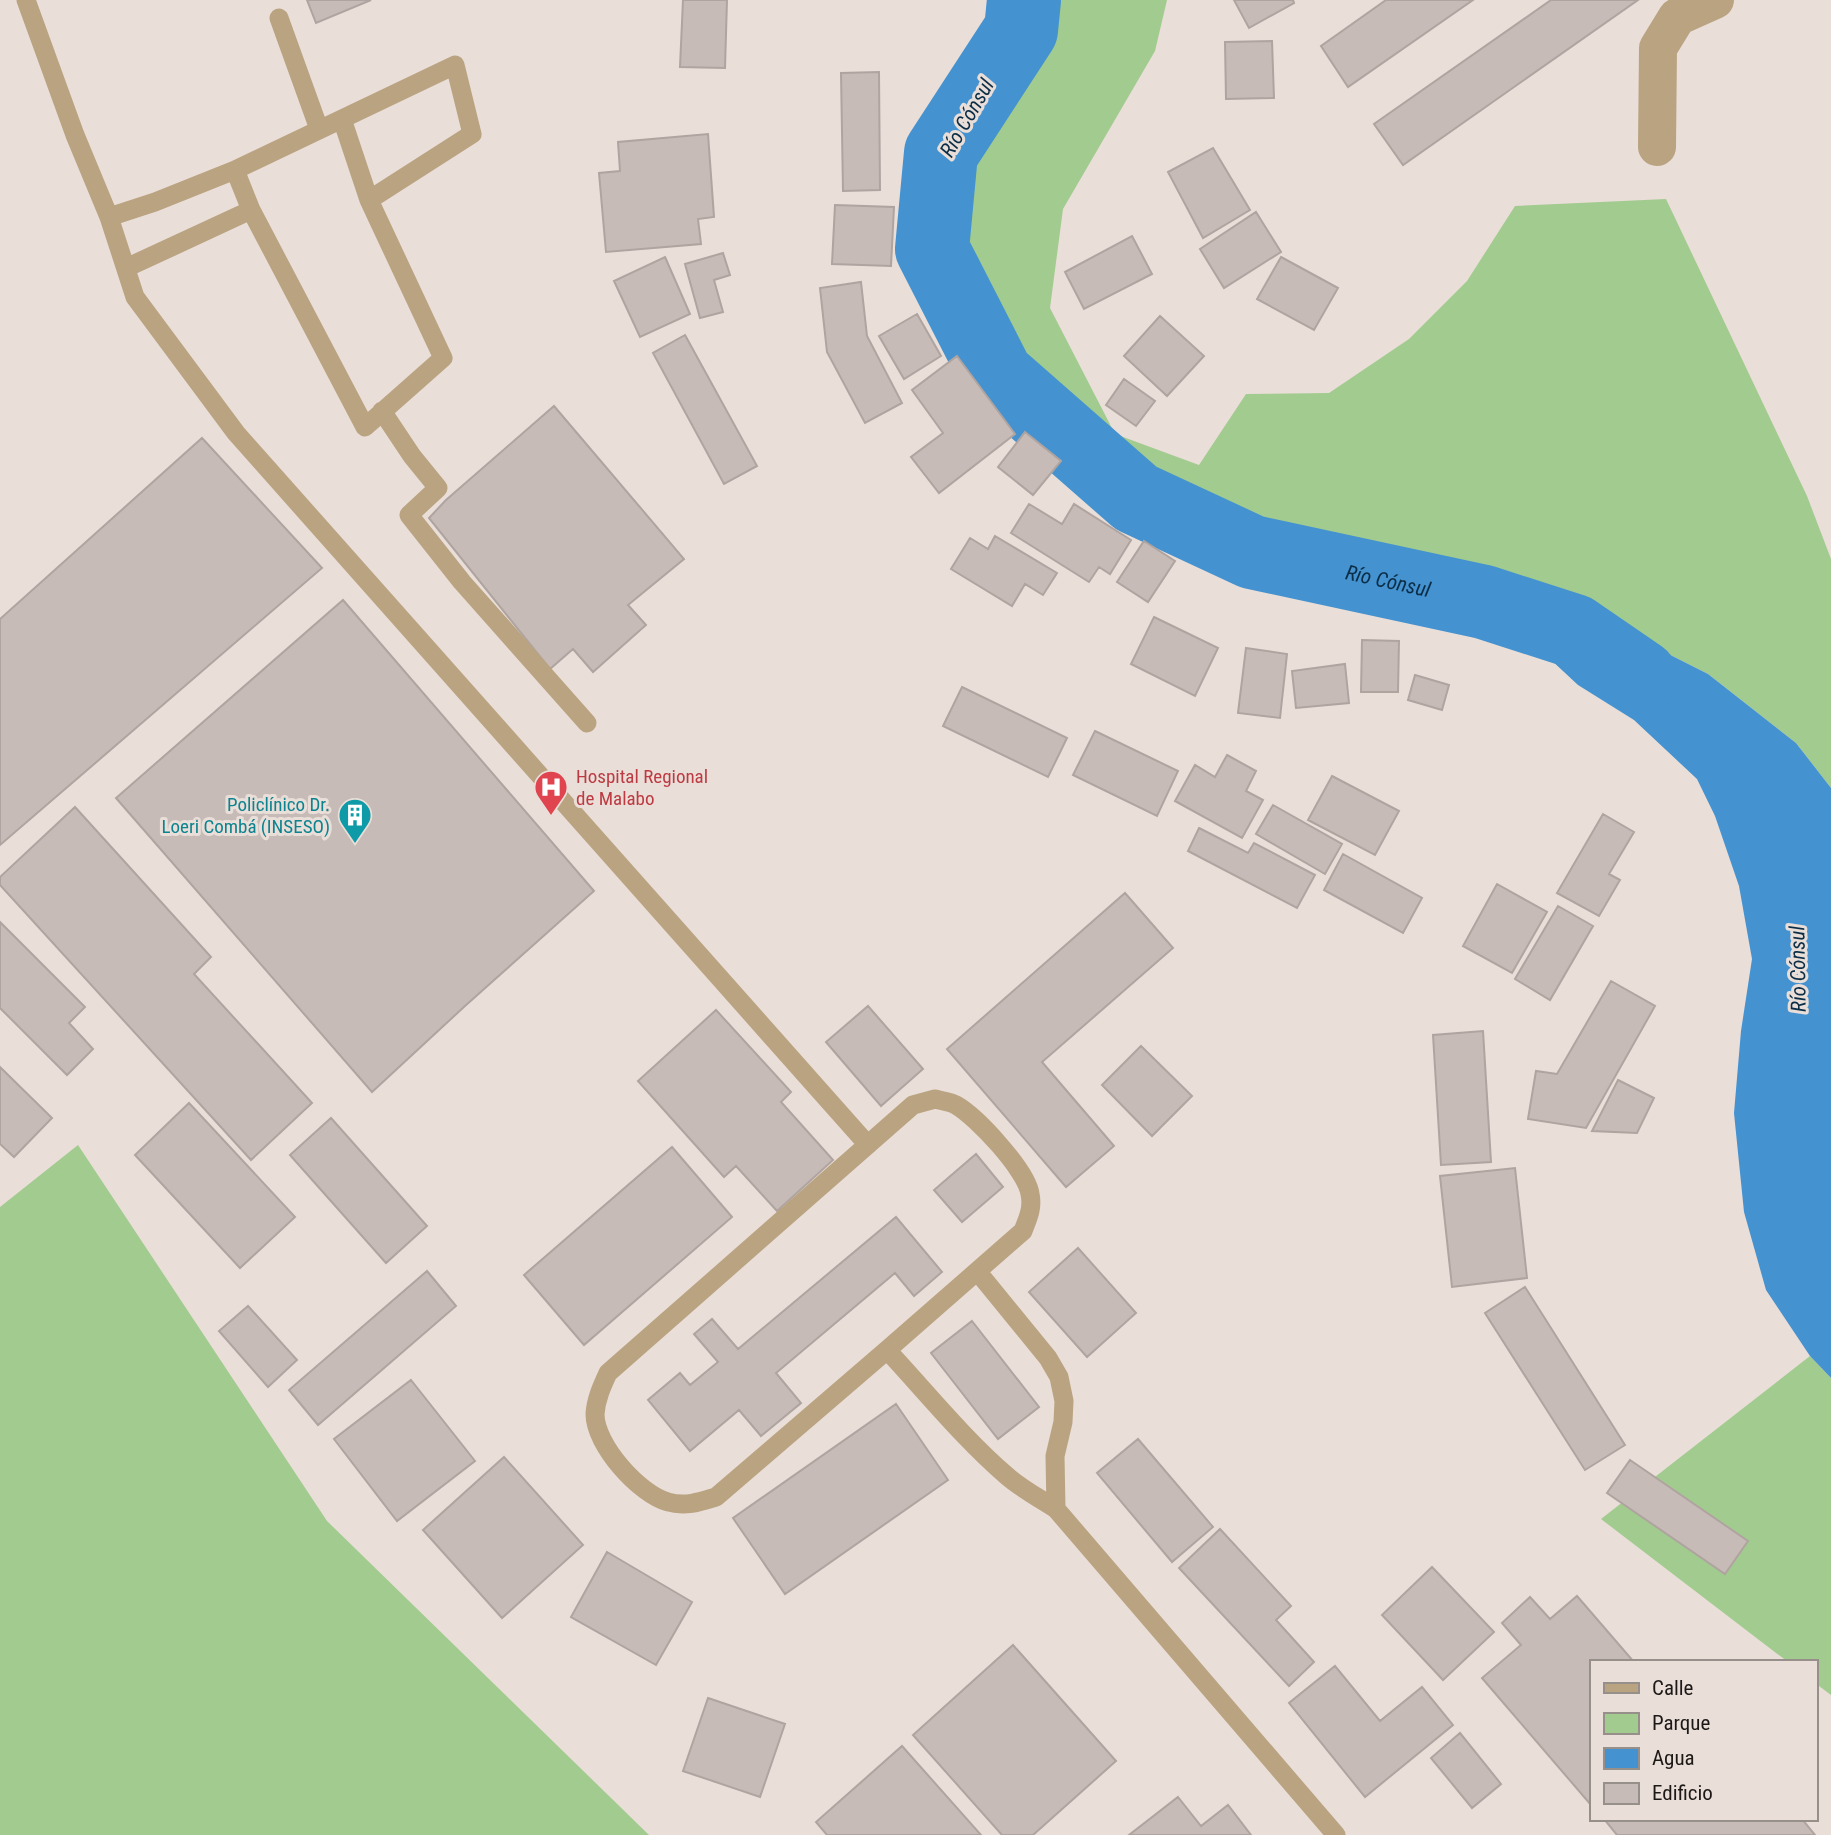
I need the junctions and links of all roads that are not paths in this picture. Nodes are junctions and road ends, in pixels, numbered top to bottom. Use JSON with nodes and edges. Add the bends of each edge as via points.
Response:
{"nodes":[{"id":1,"x":26,"y":0,"type":"edge"},
{"id":2,"x":1715,"y":0,"type":"edge"},
{"id":3,"x":279,"y":18,"type":"dead end"},
{"id":4,"x":342,"y":119,"type":"junction"},
{"id":5,"x":319,"y":129,"type":"junction"},
{"id":6,"x":1657,"y":147,"type":"dead end"},
{"id":7,"x":235,"y":170,"type":"junction"},
{"id":8,"x":369,"y":200,"type":"junction"},
{"id":9,"x":251,"y":210,"type":"junction"},
{"id":10,"x":109,"y":218,"type":"junction"},
{"id":11,"x":126,"y":268,"type":"junction"},
{"id":12,"x":382,"y":411,"type":"junction"},
{"id":13,"x":587,"y":723,"type":"dead end"},
{"id":14,"x":868,"y":1145,"type":"junction"},
{"id":15,"x":977,"y":1271,"type":"junction"},
{"id":16,"x":887,"y":1350,"type":"junction"},
{"id":17,"x":1056,"y":1509,"type":"junction"},
{"id":18,"x":1336,"y":1835,"type":"edge"}],
"edges":[{"from":1,"to":10,"type":"lane"},
{"from":2,"to":6,"type":"street","via":[[1677,17],[1658,48]]},
{"from":3,"to":5,"type":"lane"},
{"from":4,"to":5,"type":"lane"},
{"from":4,"to":8,"type":"lane"},
{"from":4,"to":8,"type":"lane","via":[[456,65],[472,134]]},
{"from":5,"to":7,"type":"lane"},
{"from":7,"to":9,"type":"lane"},
{"from":7,"to":10,"type":"lane"},
{"from":8,"to":12,"type":"lane","via":[[443,358]]},
{"from":9,"to":11,"type":"lane"},
{"from":9,"to":12,"type":"lane","via":[[365,427]]},
{"from":10,"to":11,"type":"lane"},
{"from":11,"to":14,"type":"lane","via":[[135,297],[236,433]]},
{"from":12,"to":13,"type":"lane","via":[[438,488],[408,515]]},
{"from":14,"to":15,"type":"lane","via":[[913,1105],[935,1099],[956,1105],[988,1132],[1013,1161],[1030,1191],[1031,1212],[1023,1231]]},
{"from":14,"to":16,"type":"lane","via":[[608,1373],[595,1413],[598,1432],[620,1466],[647,1492],[668,1502],[693,1505],[716,1497]]},
{"from":15,"to":16,"type":"lane"},
{"from":15,"to":17,"type":"lane","via":[[1059,1377],[1064,1401],[1055,1456]]},
{"from":16,"to":17,"type":"lane","via":[[1007,1475]]},
{"from":17,"to":18,"type":"lane"}]}
